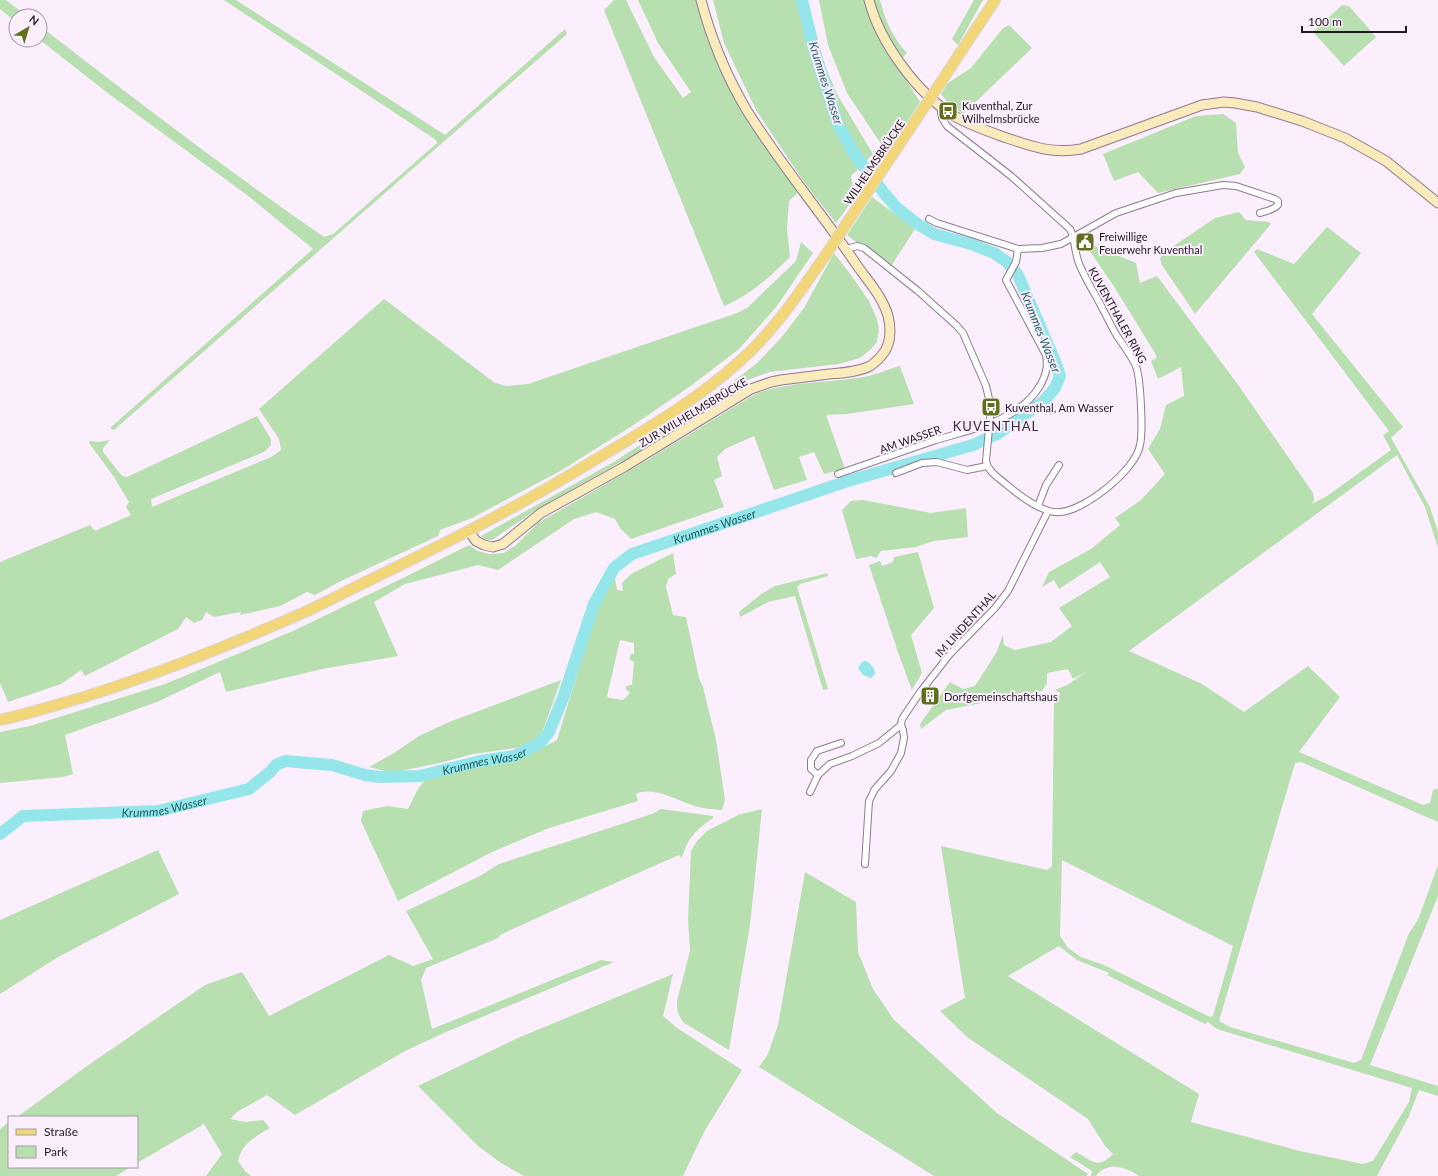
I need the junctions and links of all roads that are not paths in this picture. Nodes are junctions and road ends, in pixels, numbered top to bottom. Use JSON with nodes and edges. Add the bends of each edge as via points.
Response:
{"nodes":[{"id":1,"x":702,"y":0,"type":"edge"},
{"id":2,"x":869,"y":0,"type":"edge"},
{"id":3,"x":995,"y":0,"type":"edge"},
{"id":4,"x":931,"y":98,"type":"junction"},
{"id":5,"x":940,"y":105,"type":"junction"},
{"id":6,"x":1438,"y":203,"type":"edge"},
{"id":7,"x":1260,"y":213,"type":"dead end"},
{"id":8,"x":929,"y":219,"type":"dead end"},
{"id":9,"x":1074,"y":237,"type":"junction"},
{"id":10,"x":838,"y":238,"type":"junction"},
{"id":11,"x":846,"y":249,"type":"junction"},
{"id":12,"x":1018,"y":249,"type":"junction"},
{"id":13,"x":990,"y":424,"type":"junction"},
{"id":14,"x":1059,"y":465,"type":"dead end"},
{"id":15,"x":987,"y":466,"type":"junction"},
{"id":16,"x":896,"y":473,"type":"dead end"},
{"id":17,"x":838,"y":474,"type":"dead end"},
{"id":18,"x":1038,"y":506,"type":"junction"},
{"id":19,"x":1048,"y":511,"type":"junction"},
{"id":20,"x":469,"y":531,"type":"junction"},
{"id":21,"x":0,"y":720,"type":"edge"},
{"id":22,"x":900,"y":725,"type":"junction"},
{"id":23,"x":841,"y":743,"type":"dead end"},
{"id":24,"x":818,"y":775,"type":"junction"},
{"id":25,"x":810,"y":792,"type":"dead end"},
{"id":26,"x":865,"y":864,"type":"dead end"}],
"edges":[{"from":1,"to":10,"type":"street","name":"ZUR WILHELMSBRÜCKE","via":[[720,58],[746,108]]},
{"from":2,"to":4,"type":"street","via":[[880,30],[899,62]]},
{"from":3,"to":20,"type":"main road","bridge":true,"via":[[825,256],[769,333],[711,386],[640,433],[568,477]]},
{"from":4,"to":5,"type":"street"},
{"from":4,"to":10,"type":"street","name":"WILHELMSBRÜCKE","bridge":true},
{"from":5,"to":6,"type":"street","via":[[956,117],[997,134],[1039,148],[1068,151],[1081,149],[1195,107],[1214,103],[1236,103],[1302,121],[1345,138],[1386,161]]},
{"from":5,"to":9,"type":"street","name":"KUVENTHALER RING","via":[[942,118],[947,126],[1046,206],[1066,225]]},
{"from":7,"to":9,"type":"street","via":[[1276,207],[1278,201],[1236,186],[1222,185],[1176,193],[1116,212]]},
{"from":8,"to":12,"type":"street"},
{"from":9,"to":12,"type":"street","via":[[1051,247]]},
{"from":9,"to":19,"type":"street","name":"KUVENTHALER RING","via":[[1080,266],[1117,336],[1136,365],[1139,377],[1140,446],[1135,458],[1114,484],[1071,510],[1059,513]]},
{"from":10,"to":11,"type":"street","name":"ZUR WILHELMSBRÜCKE"},
{"from":11,"to":13,"type":"street","via":[[857,246],[864,248],[957,326],[967,341],[986,386],[991,407]]},
{"from":11,"to":20,"type":"street","name":"ZUR WILHELMSBRÜCKE","via":[[888,315],[889,339],[884,352],[875,362],[863,369],[850,372],[780,380],[752,389],[624,467],[541,513],[503,544],[493,547],[484,545],[476,541]]},
{"from":12,"to":13,"type":"street","name":"AM WASSER","via":[[1016,262],[1006,280],[1046,355],[1048,364],[1038,389],[1031,398],[1009,415]]},
{"from":13,"to":15,"type":"street"},
{"from":13,"to":17,"type":"street","name":"AM WASSER"},
{"from":14,"to":18,"type":"street","via":[[1046,485]]},
{"from":15,"to":16,"type":"street","via":[[967,470],[937,462],[922,463]]},
{"from":15,"to":18,"type":"street","name":"KUVENTHALER RING","via":[[1012,490]]},
{"from":18,"to":19,"type":"street","name":"KUVENTHALER RING"},
{"from":19,"to":22,"type":"street","name":"IM LINDENTHAL","via":[[1008,591],[950,654],[921,691]]},
{"from":20,"to":21,"type":"main road","via":[[307,611],[211,652],[128,683]]},
{"from":22,"to":24,"type":"street","via":[[879,743],[830,764]]},
{"from":22,"to":26,"type":"street","via":[[904,738],[902,753],[869,801]]},
{"from":23,"to":24,"type":"street","via":[[817,751],[811,760],[811,769]]},
{"from":24,"to":25,"type":"street"}]}
